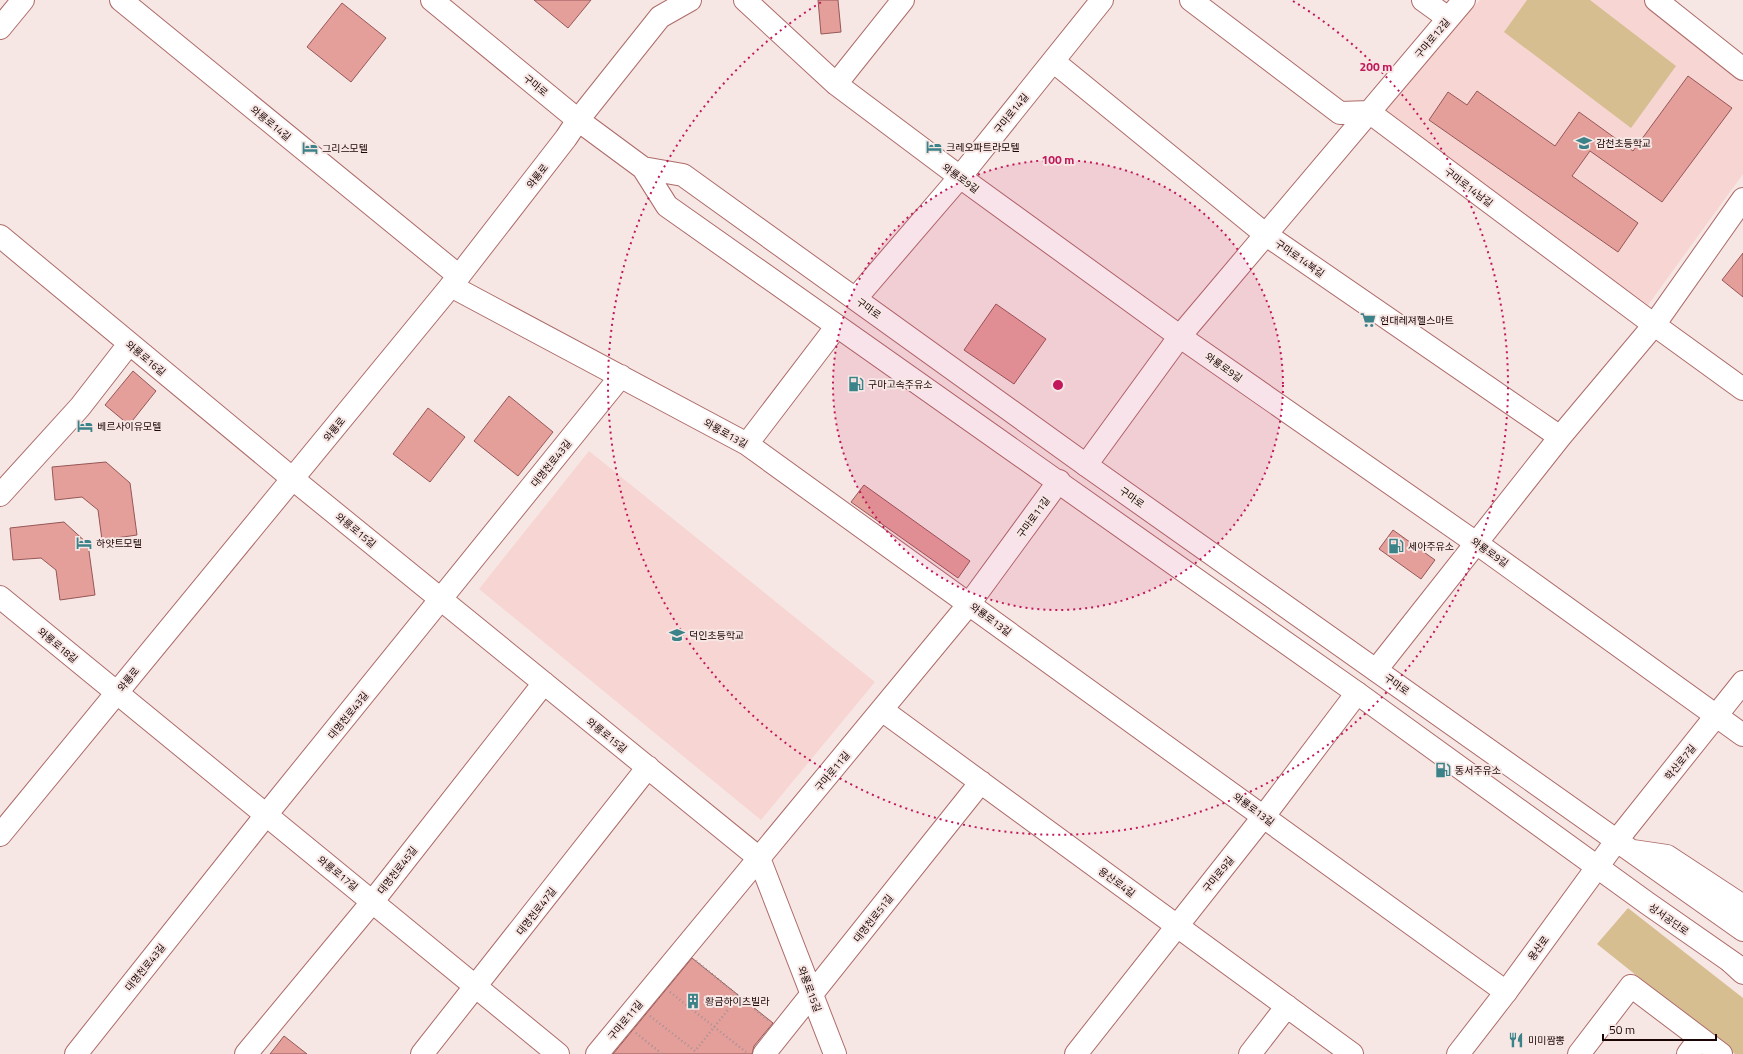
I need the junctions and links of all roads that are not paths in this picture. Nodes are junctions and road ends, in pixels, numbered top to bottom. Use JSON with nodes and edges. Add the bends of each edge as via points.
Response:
{"nodes":[{"id":1,"x":23,"y":0,"type":"edge"},
{"id":2,"x":121,"y":0,"type":"edge"},
{"id":3,"x":432,"y":0,"type":"edge"},
{"id":4,"x":690,"y":0,"type":"edge"},
{"id":5,"x":745,"y":0,"type":"edge"},
{"id":6,"x":903,"y":0,"type":"edge"},
{"id":7,"x":1102,"y":0,"type":"edge"},
{"id":8,"x":1191,"y":0,"type":"edge"},
{"id":9,"x":1423,"y":0,"type":"edge"},
{"id":10,"x":1464,"y":0,"type":"edge"},
{"id":11,"x":1656,"y":0,"type":"edge"},
{"id":12,"x":662,"y":8,"type":"edge"},
{"id":13,"x":1448,"y":18,"type":"junction"},
{"id":14,"x":0,"y":28,"type":"edge"},
{"id":15,"x":1053,"y":61,"type":"junction"},
{"id":16,"x":1743,"y":68,"type":"edge"},
{"id":17,"x":836,"y":84,"type":"junction"},
{"id":18,"x":1369,"y":112,"type":"junction"},
{"id":19,"x":578,"y":120,"type":"junction"},
{"id":20,"x":643,"y":168,"type":"junction"},
{"id":21,"x":960,"y":176,"type":"junction"},
{"id":22,"x":1743,"y":199,"type":"edge"},
{"id":23,"x":1265,"y":234,"type":"junction"},
{"id":24,"x":0,"y":236,"type":"edge"},
{"id":25,"x":455,"y":281,"type":"junction"},
{"id":26,"x":856,"y":298,"type":"junction"},
{"id":27,"x":1654,"y":325,"type":"junction"},
{"id":28,"x":837,"y":326,"type":"junction"},
{"id":29,"x":1180,"y":336,"type":"junction"},
{"id":30,"x":129,"y":344,"type":"junction"},
{"id":31,"x":621,"y":376,"type":"junction"},
{"id":32,"x":1743,"y":390,"type":"edge"},
{"id":33,"x":1560,"y":437,"type":"junction"},
{"id":34,"x":747,"y":444,"type":"junction"},
{"id":35,"x":1086,"y":465,"type":"junction"},
{"id":36,"x":293,"y":479,"type":"junction"},
{"id":37,"x":1059,"y":482,"type":"junction"},
{"id":38,"x":0,"y":495,"type":"edge"},
{"id":39,"x":1477,"y":543,"type":"junction"},
{"id":40,"x":0,"y":596,"type":"edge"},
{"id":41,"x":442,"y":600,"type":"junction"},
{"id":42,"x":970,"y":604,"type":"junction"},
{"id":43,"x":1376,"y":670,"type":"junction"},
{"id":44,"x":1743,"y":682,"type":"edge"},
{"id":45,"x":544,"y":683,"type":"junction"},
{"id":46,"x":1357,"y":692,"type":"junction"},
{"id":47,"x":117,"y":693,"type":"junction"},
{"id":48,"x":882,"y":710,"type":"junction"},
{"id":49,"x":1717,"y":716,"type":"junction"},
{"id":50,"x":1743,"y":735,"type":"edge"},
{"id":51,"x":648,"y":768,"type":"junction"},
{"id":52,"x":981,"y":782,"type":"junction"},
{"id":53,"x":266,"y":815,"type":"junction"},
{"id":54,"x":1264,"y":816,"type":"junction"},
{"id":55,"x":0,"y":835,"type":"edge"},
{"id":56,"x":1623,"y":845,"type":"junction"},
{"id":57,"x":759,"y":858,"type":"junction"},
{"id":58,"x":1597,"y":866,"type":"junction"},
{"id":59,"x":373,"y":901,"type":"junction"},
{"id":60,"x":1743,"y":906,"type":"edge"},
{"id":61,"x":1177,"y":925,"type":"junction"},
{"id":62,"x":1743,"y":930,"type":"edge"},
{"id":63,"x":1739,"y":968,"type":"edge"},
{"id":64,"x":476,"y":987,"type":"junction"},
{"id":65,"x":1506,"y":992,"type":"junction"},
{"id":66,"x":812,"y":995,"type":"junction"},
{"id":67,"x":1287,"y":1006,"type":"junction"},
{"id":68,"x":1694,"y":1046,"type":"edge"},
{"id":69,"x":76,"y":1054,"type":"edge"},
{"id":70,"x":246,"y":1054,"type":"edge"},
{"id":71,"x":422,"y":1054,"type":"edge"},
{"id":72,"x":558,"y":1054,"type":"edge"},
{"id":73,"x":597,"y":1054,"type":"edge"},
{"id":74,"x":764,"y":1054,"type":"edge"},
{"id":75,"x":835,"y":1054,"type":"edge"},
{"id":76,"x":1076,"y":1054,"type":"edge"},
{"id":77,"x":1250,"y":1054,"type":"edge"},
{"id":78,"x":1352,"y":1054,"type":"edge"},
{"id":79,"x":1458,"y":1054,"type":"edge"},
{"id":80,"x":1579,"y":1054,"type":"edge"},
{"id":81,"x":1721,"y":1054,"type":"edge"}],
"edges":[{"from":1,"to":14,"type":"street"},
{"from":2,"to":25,"type":"street","name":"와룡로14길"},
{"from":3,"to":19,"type":"street","name":"구마로"},
{"from":4,"to":12,"type":"street","name":"와룡로"},
{"from":5,"to":17,"type":"street","name":"와룡로9길"},
{"from":6,"to":17,"type":"street"},
{"from":7,"to":15,"type":"street","name":"구마로14길"},
{"from":8,"to":18,"type":"street","via":[[1340,113]]},
{"from":9,"to":13,"type":"street"},
{"from":10,"to":13,"type":"street","name":"구마로12길"},
{"from":11,"to":16,"type":"street"},
{"from":12,"to":19,"type":"street","name":"와룡로"},
{"from":13,"to":18,"type":"street","name":"구마로12길"},
{"from":15,"to":21,"type":"street","name":"구마로14길"},
{"from":15,"to":23,"type":"street","name":"구마로14북길"},
{"from":17,"to":21,"type":"street","name":"와룡로9길"},
{"from":18,"to":23,"type":"street","name":"구마로12길"},
{"from":18,"to":27,"type":"street","name":"구마로14남길"},
{"from":19,"to":20,"type":"street","name":"구마로"},
{"from":19,"to":25,"type":"street","name":"와룡로"},
{"from":20,"to":26,"type":"street","name":"구마로","via":[[683,175]]},
{"from":20,"to":28,"type":"street","name":"구마로","via":[[667,206]]},
{"from":21,"to":26,"type":"street","name":"구마로14길"},
{"from":21,"to":29,"type":"street","name":"와룡로9길"},
{"from":22,"to":27,"type":"street"},
{"from":23,"to":29,"type":"street","name":"구마로12길"},
{"from":23,"to":33,"type":"street","name":"구마로14북길"},
{"from":24,"to":30,"type":"street","name":"와룡로16길"},
{"from":25,"to":31,"type":"street","name":"와룡로13길"},
{"from":25,"to":36,"type":"street","name":"와룡로"},
{"from":26,"to":35,"type":"street","name":"구마로"},
{"from":27,"to":32,"type":"street","name":"구마로14남길"},
{"from":27,"to":33,"type":"street"},
{"from":28,"to":34,"type":"street"},
{"from":28,"to":37,"type":"street","name":"구마로"},
{"from":29,"to":35,"type":"street","name":"구마로12길"},
{"from":29,"to":39,"type":"street","name":"와룡로9길"},
{"from":30,"to":36,"type":"street","name":"와룡로16길"},
{"from":30,"to":38,"type":"street","via":[[80,407]]},
{"from":31,"to":34,"type":"street","name":"와룡로13길"},
{"from":31,"to":41,"type":"street","name":"대명천로43길"},
{"from":33,"to":39,"type":"street"},
{"from":34,"to":42,"type":"street","name":"와룡로13길"},
{"from":35,"to":43,"type":"street","name":"구마로"},
{"from":36,"to":41,"type":"street","name":"와룡로15길"},
{"from":36,"to":47,"type":"street","name":"와룡로"},
{"from":37,"to":42,"type":"street","name":"구마로11길"},
{"from":37,"to":46,"type":"street","name":"구마로"},
{"from":39,"to":43,"type":"street"},
{"from":39,"to":49,"type":"street","name":"와룡로9길"},
{"from":40,"to":47,"type":"street","name":"와룡로18길"},
{"from":41,"to":45,"type":"street","name":"와룡로15길"},
{"from":41,"to":53,"type":"street","name":"대명천로43길"},
{"from":42,"to":48,"type":"street","name":"구마로11길"},
{"from":42,"to":54,"type":"street","name":"와룡로13길"},
{"from":43,"to":56,"type":"street","name":"구마로"},
{"from":44,"to":49,"type":"street","name":"학산로7길"},
{"from":45,"to":51,"type":"street","name":"와룡로15길"},
{"from":45,"to":59,"type":"street","name":"대명천로45길"},
{"from":46,"to":54,"type":"street","name":"구마로9길"},
{"from":46,"to":58,"type":"street","name":"구마로"},
{"from":47,"to":53,"type":"street","name":"와룡로17길"},
{"from":47,"to":55,"type":"street","name":"와룡로"},
{"from":48,"to":52,"type":"street","name":"용산로4길"},
{"from":48,"to":57,"type":"street","name":"구마로11길"},
{"from":49,"to":50,"type":"street","name":"와룡로9길"},
{"from":49,"to":56,"type":"street","name":"학산로7길"},
{"from":51,"to":57,"type":"street","name":"와룡로15길"},
{"from":51,"to":64,"type":"street","name":"대명천로47길"},
{"from":52,"to":61,"type":"street","name":"용산로4길"},
{"from":52,"to":66,"type":"street","name":"대명천로51길"},
{"from":53,"to":59,"type":"street","name":"와룡로17길"},
{"from":53,"to":69,"type":"street","name":"대명천로43길"},
{"from":54,"to":61,"type":"street","name":"구마로9길"},
{"from":54,"to":65,"type":"street","name":"와룡로13길"},
{"from":56,"to":58,"type":"street","name":"용산로"},
{"from":56,"to":60,"type":"street","via":[[1667,856]]},
{"from":56,"to":62,"type":"street"},
{"from":57,"to":66,"type":"street","name":"와룡로15길"},
{"from":57,"to":73,"type":"street","name":"구마로11길"},
{"from":58,"to":63,"type":"street","name":"성서공단로"},
{"from":58,"to":65,"type":"street","name":"용산로"},
{"from":59,"to":64,"type":"street","name":"와룡로17길"},
{"from":59,"to":70,"type":"street","name":"대명천로45길"},
{"from":61,"to":67,"type":"street","name":"용산로4길"},
{"from":61,"to":76,"type":"street","name":"구마로9길"},
{"from":64,"to":71,"type":"street","name":"대명천로47길"},
{"from":64,"to":72,"type":"street","name":"와룡로17길"},
{"from":65,"to":79,"type":"street","name":"용산로"},
{"from":66,"to":74,"type":"street","name":"대명천로51길"},
{"from":66,"to":75,"type":"street","name":"와룡로15길"},
{"from":67,"to":77,"type":"street"},
{"from":67,"to":78,"type":"street","name":"용산로4길"},
{"from":68,"to":80,"type":"street","via":[[1631,986]]},
{"from":68,"to":81,"type":"street"}]}
